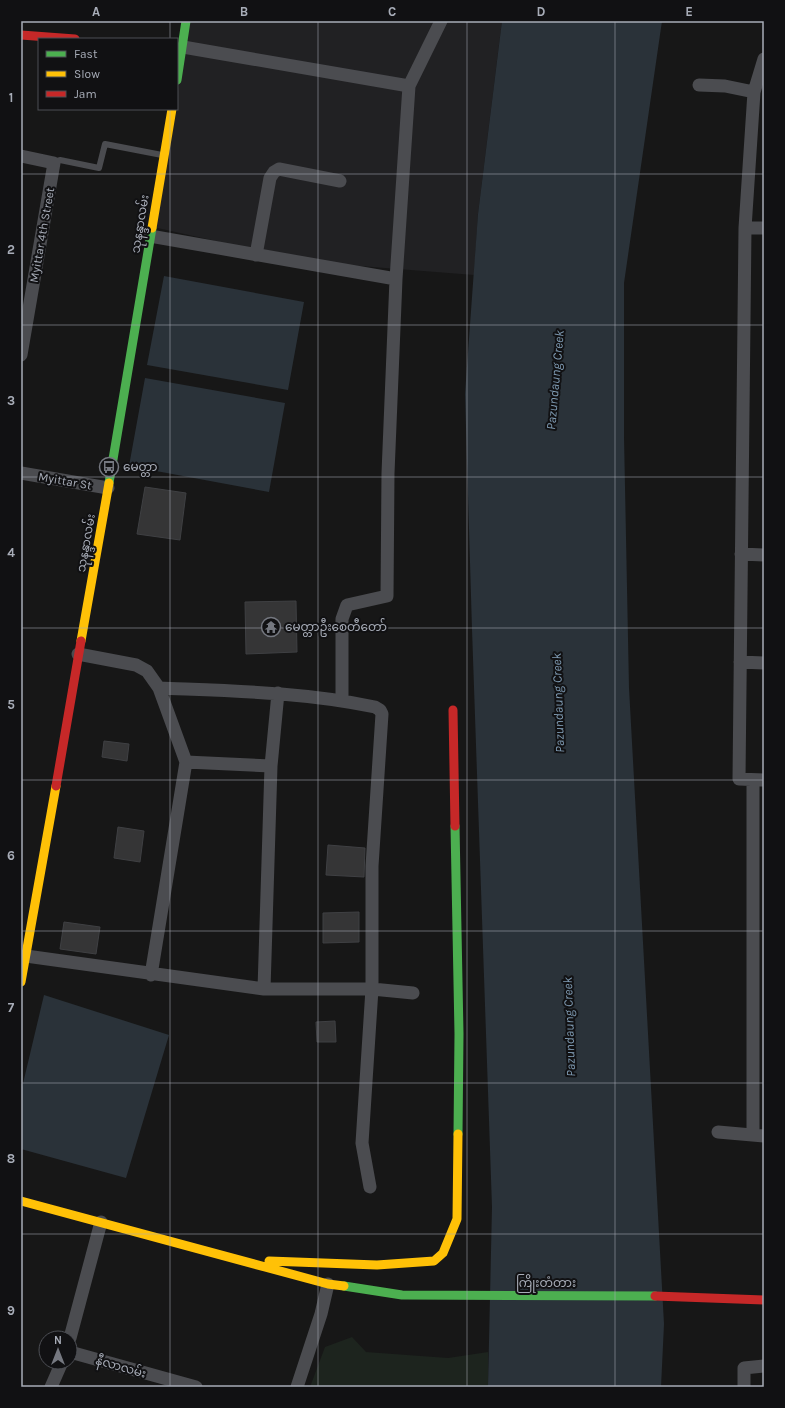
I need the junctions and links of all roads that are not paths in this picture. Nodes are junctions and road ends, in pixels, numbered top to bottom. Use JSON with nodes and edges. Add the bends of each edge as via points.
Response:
{"nodes":[{"id":1,"x":186,"y":21,"type":"edge"},
{"id":2,"x":441,"y":21,"type":"edge"},
{"id":3,"x":21,"y":35,"type":"edge"},
{"id":4,"x":62,"y":38,"type":"edge"},
{"id":5,"x":180,"y":47,"type":"edge"},
{"id":6,"x":764,"y":59,"type":"edge"},
{"id":7,"x":178,"y":69,"type":"edge"},
{"id":8,"x":698,"y":85,"type":"dead end"},
{"id":9,"x":409,"y":86,"type":"junction"},
{"id":10,"x":754,"y":92,"type":"junction"},
{"id":11,"x":172,"y":110,"type":"edge"},
{"id":12,"x":163,"y":155,"type":"junction"},
{"id":13,"x":21,"y":156,"type":"edge"},
{"id":14,"x":54,"y":163,"type":"junction"},
{"id":15,"x":340,"y":181,"type":"dead end"},
{"id":16,"x":745,"y":228,"type":"junction"},
{"id":17,"x":764,"y":228,"type":"edge"},
{"id":18,"x":150,"y":236,"type":"junction"},
{"id":19,"x":256,"y":255,"type":"junction"},
{"id":20,"x":396,"y":279,"type":"junction"},
{"id":21,"x":21,"y":355,"type":"edge"},
{"id":22,"x":21,"y":473,"type":"edge"},
{"id":23,"x":108,"y":488,"type":"junction"},
{"id":24,"x":741,"y":554,"type":"junction"},
{"id":25,"x":764,"y":555,"type":"edge"},
{"id":26,"x":78,"y":654,"type":"junction"},
{"id":27,"x":740,"y":662,"type":"junction"},
{"id":28,"x":764,"y":663,"type":"edge"},
{"id":29,"x":159,"y":688,"type":"junction"},
{"id":30,"x":278,"y":693,"type":"junction"},
{"id":31,"x":342,"y":700,"type":"junction"},
{"id":32,"x":453,"y":710,"type":"dead end"},
{"id":33,"x":186,"y":762,"type":"junction"},
{"id":34,"x":272,"y":766,"type":"junction"},
{"id":35,"x":758,"y":780,"type":"edge"},
{"id":36,"x":26,"y":956,"type":"junction"},
{"id":37,"x":151,"y":975,"type":"junction"},
{"id":38,"x":21,"y":982,"type":"edge"},
{"id":39,"x":264,"y":989,"type":"junction"},
{"id":40,"x":372,"y":989,"type":"junction"},
{"id":41,"x":413,"y":993,"type":"dead end"},
{"id":42,"x":718,"y":1132,"type":"dead end"},
{"id":43,"x":759,"y":1135,"type":"edge"},
{"id":44,"x":370,"y":1187,"type":"dead end"},
{"id":45,"x":21,"y":1201,"type":"edge"},
{"id":46,"x":101,"y":1222,"type":"junction"},
{"id":47,"x":239,"y":1260,"type":"junction"},
{"id":48,"x":332,"y":1285,"type":"junction"},
{"id":49,"x":764,"y":1300,"type":"edge"},
{"id":50,"x":72,"y":1330,"type":"edge"},
{"id":51,"x":78,"y":1354,"type":"edge"},
{"id":52,"x":764,"y":1366,"type":"edge"},
{"id":53,"x":58,"y":1370,"type":"edge"},
{"id":54,"x":176,"y":1385,"type":"edge"},
{"id":55,"x":51,"y":1387,"type":"edge"},
{"id":56,"x":196,"y":1387,"type":"edge"},
{"id":57,"x":297,"y":1387,"type":"edge"},
{"id":58,"x":744,"y":1387,"type":"edge"}],
"edges":[{"from":1,"to":5,"type":"main road"},
{"from":2,"to":9,"type":"street"},
{"from":3,"to":4,"type":"main road"},
{"from":5,"to":7,"type":"main road"},
{"from":5,"to":9,"type":"street"},
{"from":6,"to":10,"type":"street"},
{"from":8,"to":10,"type":"street","via":[[725,86]]},
{"from":9,"to":20,"type":"street"},
{"from":10,"to":16,"type":"street"},
{"from":11,"to":12,"type":"main road","name":"သုနန္ဒာလမ်း"},
{"from":12,"to":14,"type":"lane","via":[[105,144],[99,168],[60,160]]},
{"from":12,"to":18,"type":"main road","name":"သုနန္ဒာလမ်း"},
{"from":13,"to":14,"type":"street"},
{"from":14,"to":21,"type":"street","name":"Myittar 4th Street"},
{"from":15,"to":19,"type":"street","via":[[279,169],[274,172],[270,178]]},
{"from":16,"to":17,"type":"street"},
{"from":16,"to":24,"type":"street"},
{"from":18,"to":19,"type":"street"},
{"from":18,"to":23,"type":"main road","name":"သုနန္ဒာလမ်း"},
{"from":19,"to":20,"type":"street"},
{"from":20,"to":31,"type":"street","via":[[388,473],[387,596],[347,605],[342,620]]},
{"from":22,"to":23,"type":"street","name":"Myittar St"},
{"from":23,"to":26,"type":"main road","name":"သုနန္ဒာလမ်း"},
{"from":24,"to":25,"type":"street"},
{"from":24,"to":27,"type":"street"},
{"from":26,"to":29,"type":"street","via":[[142,668]]},
{"from":26,"to":36,"type":"main road","name":"သုနန္ဒာလမ်း"},
{"from":27,"to":28,"type":"street"},
{"from":27,"to":35,"type":"street","via":[[738,780]]},
{"from":29,"to":30,"type":"street"},
{"from":29,"to":33,"type":"street"},
{"from":30,"to":31,"type":"street"},
{"from":30,"to":34,"type":"street"},
{"from":31,"to":40,"type":"street","via":[[375,707],[382,714],[372,866]]},
{"from":32,"to":47,"type":"main road","via":[[459,1034],[457,1219],[443,1253],[434,1261],[376,1265]]},
{"from":33,"to":34,"type":"street"},
{"from":33,"to":37,"type":"street"},
{"from":34,"to":39,"type":"street"},
{"from":35,"to":43,"type":"street"},
{"from":36,"to":37,"type":"street"},
{"from":36,"to":38,"type":"main road","name":"သုနန္ဒာလမ်း"},
{"from":37,"to":39,"type":"street"},
{"from":39,"to":40,"type":"street"},
{"from":40,"to":41,"type":"street"},
{"from":40,"to":44,"type":"street","via":[[362,1143]]},
{"from":42,"to":43,"type":"street"},
{"from":45,"to":46,"type":"main road"},
{"from":46,"to":47,"type":"main road"},
{"from":46,"to":50,"type":"street"},
{"from":47,"to":48,"type":"main road","name":"ကြိုးတံတား"},
{"from":48,"to":49,"type":"main road","name":"ကြိုးတံတား","via":[[402,1295],[617,1295]]},
{"from":48,"to":57,"type":"street"},
{"from":51,"to":54,"type":"street","name":"နီလာလမ်း"},
{"from":52,"to":58,"type":"street","via":[[744,1368]]},
{"from":53,"to":55,"type":"street"},
{"from":54,"to":56,"type":"street","name":"နီလာလမ်း"}]}
